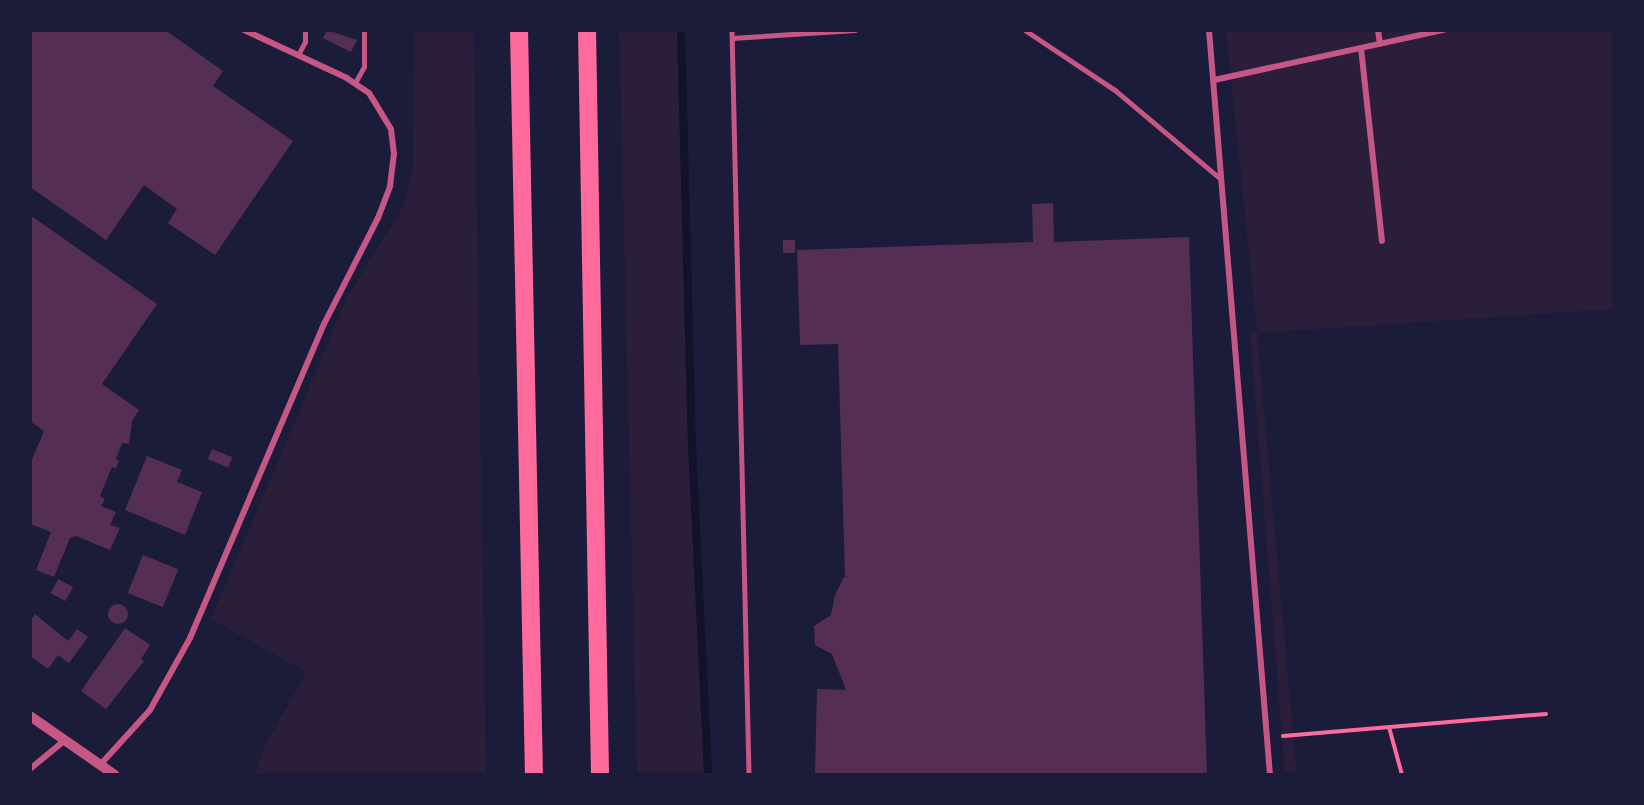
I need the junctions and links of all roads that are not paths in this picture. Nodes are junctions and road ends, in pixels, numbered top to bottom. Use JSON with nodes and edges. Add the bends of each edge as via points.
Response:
{"nodes":[{"id":1,"x":244,"y":30,"type":"edge"},
{"id":2,"x":305,"y":30,"type":"edge"},
{"id":3,"x":364,"y":30,"type":"edge"},
{"id":4,"x":519,"y":30,"type":"edge"},
{"id":5,"x":587,"y":30,"type":"edge"},
{"id":6,"x":732,"y":30,"type":"edge"},
{"id":7,"x":855,"y":30,"type":"edge"},
{"id":8,"x":1025,"y":30,"type":"edge"},
{"id":9,"x":1209,"y":30,"type":"edge"},
{"id":10,"x":1378,"y":30,"type":"edge"},
{"id":11,"x":1444,"y":30,"type":"edge"},
{"id":12,"x":732,"y":38,"type":"junction"},
{"id":13,"x":1380,"y":44,"type":"junction"},
{"id":14,"x":1360,"y":48,"type":"junction"},
{"id":15,"x":298,"y":55,"type":"junction"},
{"id":16,"x":1214,"y":80,"type":"junction"},
{"id":17,"x":355,"y":83,"type":"junction"},
{"id":18,"x":1220,"y":178,"type":"junction"},
{"id":19,"x":1382,"y":241,"type":"dead end"},
{"id":20,"x":30,"y":716,"type":"edge"},
{"id":21,"x":65,"y":740,"type":"junction"},
{"id":22,"x":100,"y":765,"type":"junction"},
{"id":23,"x":30,"y":769,"type":"edge"},
{"id":24,"x":115,"y":775,"type":"edge"},
{"id":25,"x":534,"y":775,"type":"edge"},
{"id":26,"x":600,"y":775,"type":"edge"},
{"id":27,"x":749,"y":775,"type":"edge"},
{"id":28,"x":1270,"y":775,"type":"edge"}],
"edges":[{"from":1,"to":15,"type":"street"},
{"from":2,"to":15,"type":"lane","via":[[305,42]]},
{"from":3,"to":17,"type":"lane","via":[[364,67]]},
{"from":4,"to":25,"type":"highway"},
{"from":5,"to":26,"type":"highway"},
{"from":6,"to":12,"type":"lane"},
{"from":7,"to":12,"type":"lane"},
{"from":8,"to":18,"type":"lane","via":[[1115,90]]},
{"from":9,"to":16,"type":"street"},
{"from":10,"to":13,"type":"street"},
{"from":11,"to":13,"type":"street"},
{"from":12,"to":27,"type":"lane"},
{"from":13,"to":14,"type":"street"},
{"from":14,"to":16,"type":"street"},
{"from":14,"to":19,"type":"street"},
{"from":15,"to":17,"type":"street"},
{"from":16,"to":18,"type":"street"},
{"from":17,"to":22,"type":"street","via":[[369,93],[391,129],[394,154],[390,186],[319,334],[190,638],[150,710]]},
{"from":18,"to":28,"type":"street"},
{"from":20,"to":21,"type":"street"},
{"from":21,"to":22,"type":"street"},
{"from":21,"to":23,"type":"street"},
{"from":22,"to":24,"type":"street"}]}
